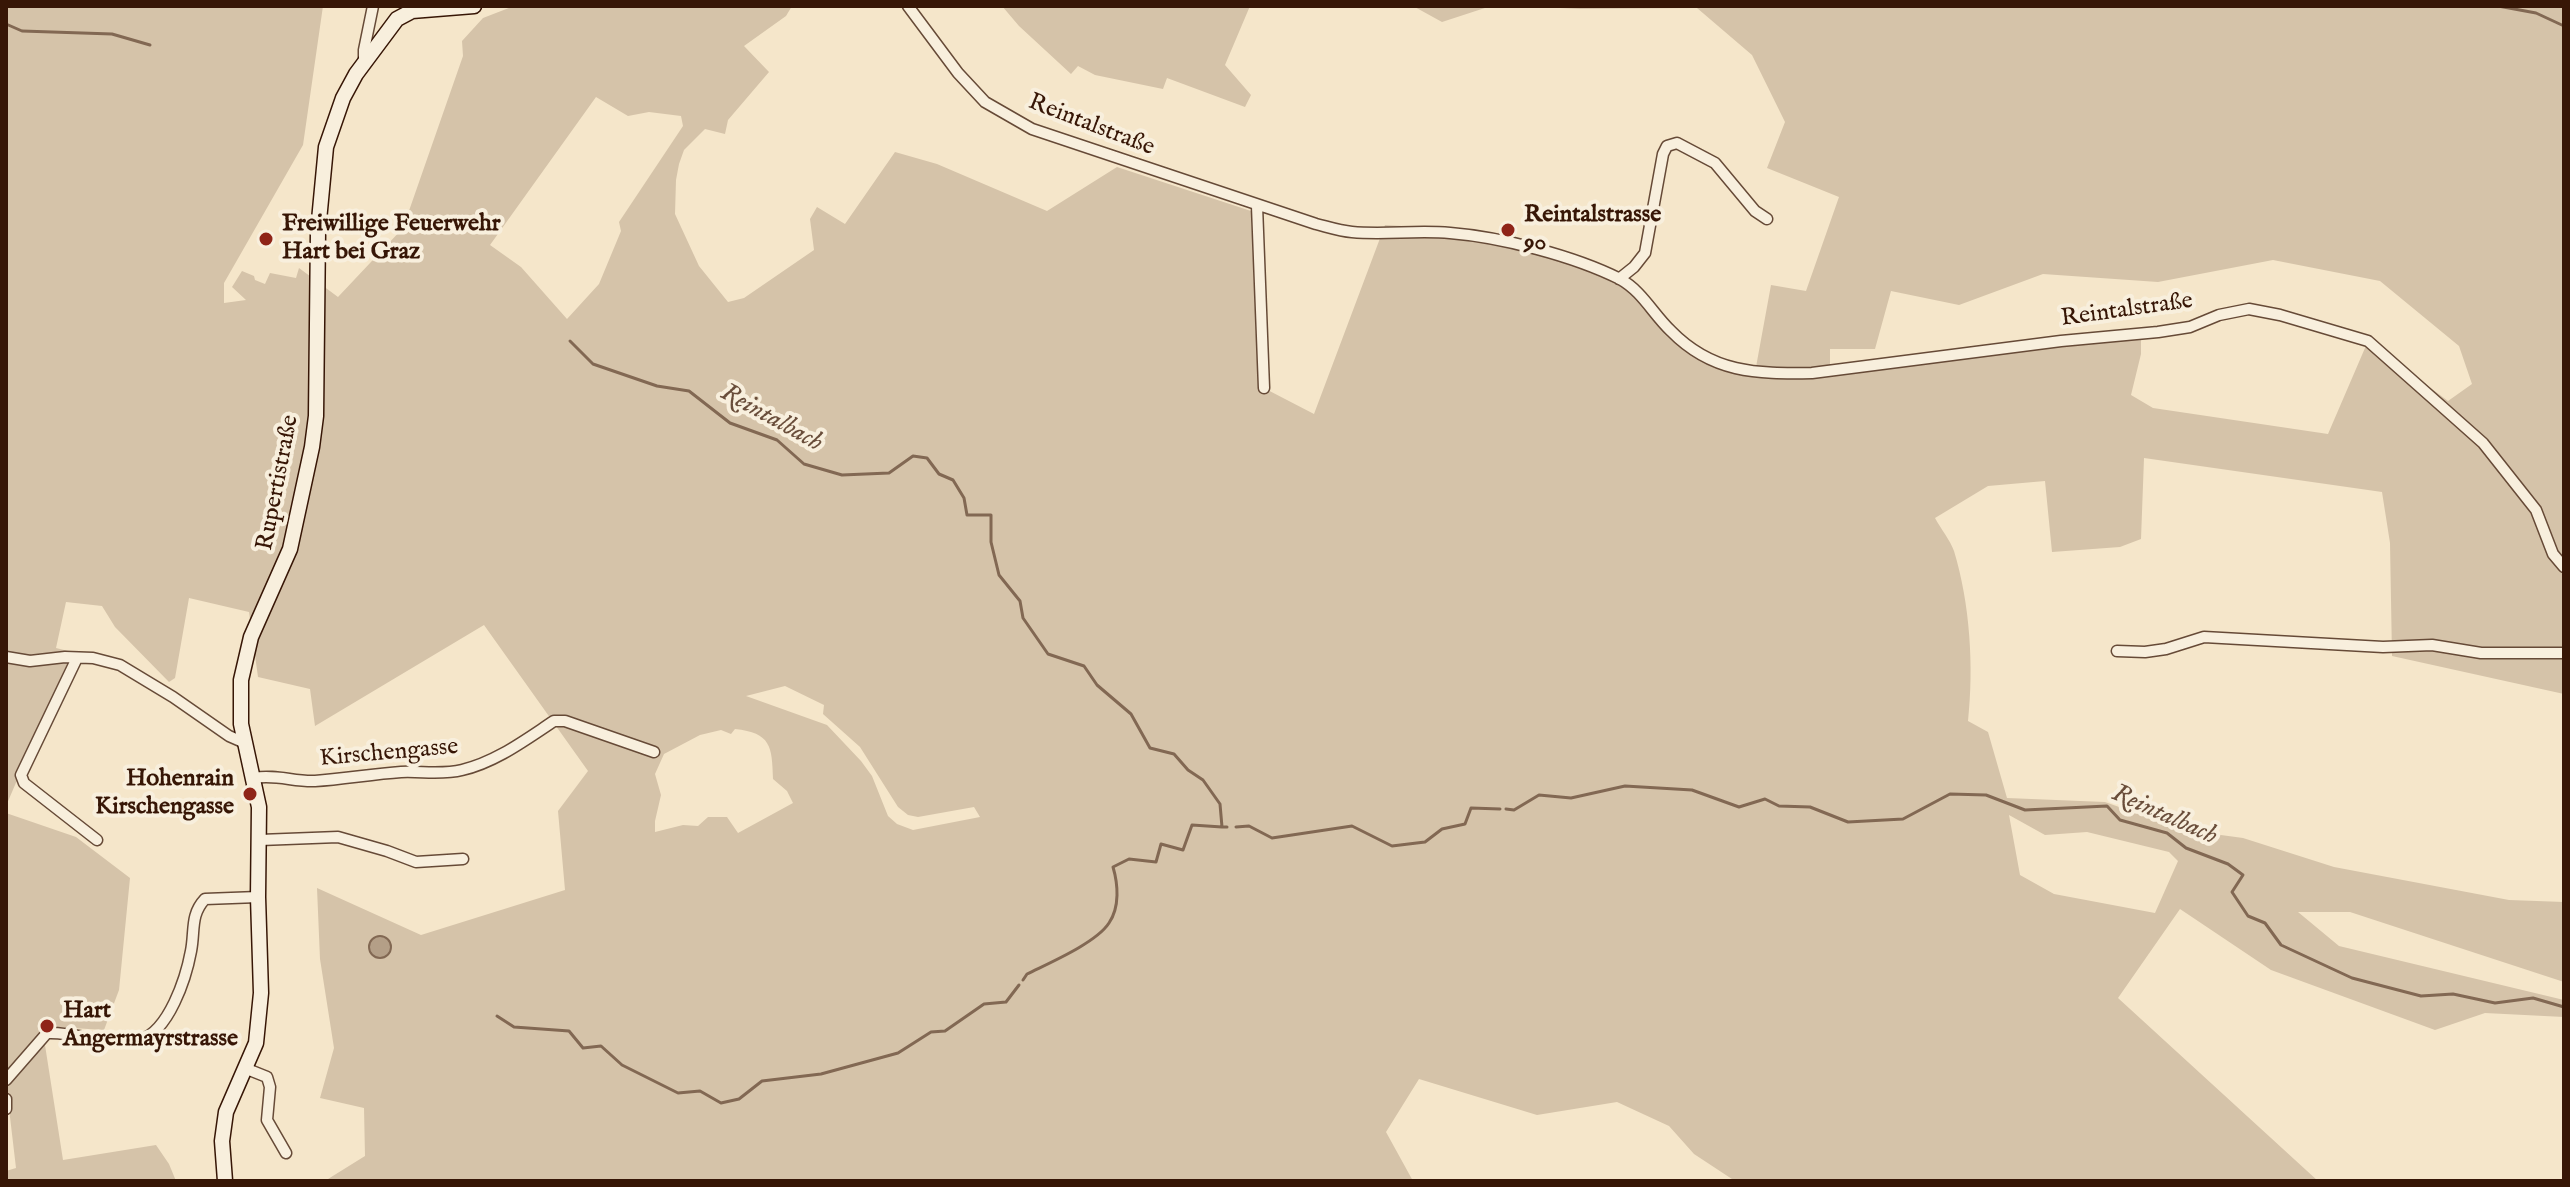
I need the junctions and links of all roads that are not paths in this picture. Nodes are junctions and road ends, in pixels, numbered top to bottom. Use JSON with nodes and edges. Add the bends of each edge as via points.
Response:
{"nodes":[{"id":1,"x":373,"y":6,"type":"edge"},
{"id":2,"x":474,"y":6,"type":"edge"},
{"id":3,"x":908,"y":6,"type":"edge"},
{"id":4,"x":364,"y":62,"type":"junction"},
{"id":5,"x":1257,"y":206,"type":"junction"},
{"id":6,"x":1767,"y":219,"type":"dead end"},
{"id":7,"x":1619,"y":279,"type":"junction"},
{"id":8,"x":1264,"y":388,"type":"dead end"},
{"id":9,"x":2564,"y":567,"type":"edge"},
{"id":10,"x":2117,"y":651,"type":"dead end"},
{"id":11,"x":2564,"y":653,"type":"edge"},
{"id":12,"x":6,"y":657,"type":"edge"},
{"id":13,"x":77,"y":658,"type":"junction"},
{"id":14,"x":245,"y":743,"type":"junction"},
{"id":15,"x":654,"y":752,"type":"dead end"},
{"id":16,"x":254,"y":778,"type":"junction"},
{"id":17,"x":97,"y":840,"type":"dead end"},
{"id":18,"x":260,"y":840,"type":"junction"},
{"id":19,"x":463,"y":859,"type":"dead end"},
{"id":20,"x":258,"y":897,"type":"junction"},
{"id":21,"x":247,"y":1069,"type":"junction"},
{"id":22,"x":6,"y":1080,"type":"edge"},
{"id":23,"x":6,"y":1099,"type":"edge"},
{"id":24,"x":6,"y":1109,"type":"edge"},
{"id":25,"x":286,"y":1153,"type":"dead end"},
{"id":26,"x":225,"y":1181,"type":"edge"}],
"edges":[{"from":1,"to":4,"type":"street"},
{"from":2,"to":4,"type":"main road","name":"Rupertistraße","via":[[404,14]]},
{"from":3,"to":5,"type":"street","name":"Reintalstraße","via":[[985,102],[1032,129]]},
{"from":4,"to":14,"type":"main road","name":"Rupertistraße","via":[[343,98],[326,147],[318,231],[312,447],[290,549],[244,658],[240,707]]},
{"from":5,"to":7,"type":"street","name":"Reintalstraße","via":[[1350,232],[1495,239]]},
{"from":5,"to":8,"type":"street"},
{"from":6,"to":7,"type":"street","via":[[1715,163],[1677,143],[1667,146],[1645,253]]},
{"from":7,"to":9,"type":"street","name":"Reintalstraße","via":[[1703,357],[1771,374],[2158,332],[2249,309],[2323,326],[2368,341],[2483,443],[2536,510],[2553,554]]},
{"from":10,"to":11,"type":"street","via":[[2166,649],[2204,637]]},
{"from":12,"to":13,"type":"street"},
{"from":13,"to":14,"type":"street","via":[[120,665]]},
{"from":13,"to":17,"type":"street","via":[[21,775],[24,783]]},
{"from":14,"to":16,"type":"main road","name":"Rupertistraße"},
{"from":15,"to":16,"type":"street","name":"Kirschengasse","via":[[554,721],[485,763],[461,771],[313,781]]},
{"from":16,"to":18,"type":"main road","name":"Rupertistraße"},
{"from":18,"to":19,"type":"street","via":[[338,837],[416,862]]},
{"from":18,"to":20,"type":"main road","name":"Rupertistraße"},
{"from":20,"to":21,"type":"main road","name":"Rupertistraße","via":[[260,1025]]},
{"from":20,"to":22,"type":"street","via":[[205,899],[199,905],[185,976],[166,1018],[149,1036],[129,1042],[47,1033]]},
{"from":21,"to":25,"type":"street","via":[[267,1077],[267,1120]]},
{"from":21,"to":26,"type":"main road","name":"Rupertistraße","via":[[226,1112]]},
{"from":23,"to":24,"type":"street"}]}
